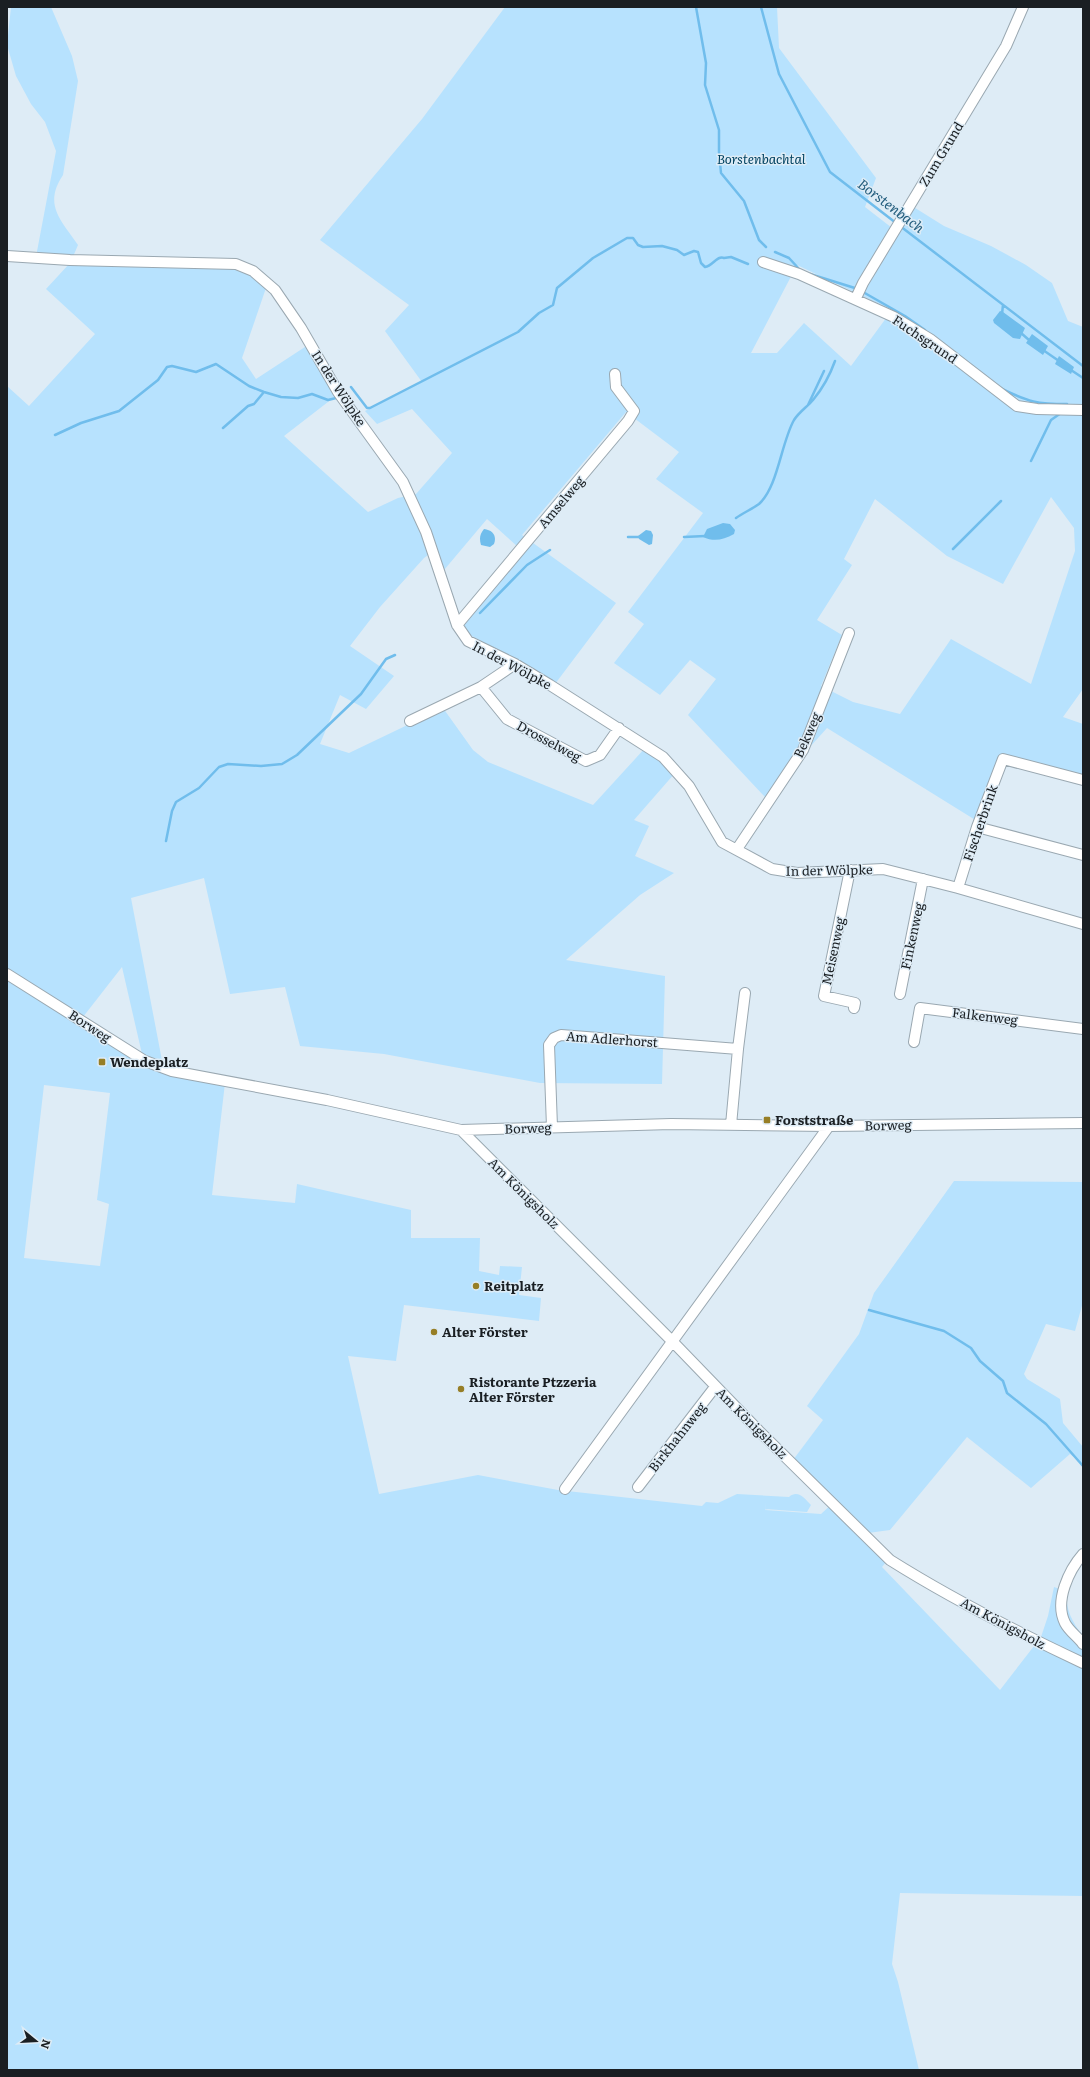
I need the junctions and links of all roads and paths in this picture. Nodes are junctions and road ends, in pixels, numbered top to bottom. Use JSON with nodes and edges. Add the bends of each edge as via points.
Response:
{"nodes":[{"id":1,"x":1023,"y":7,"type":"edge"},
{"id":2,"x":7,"y":256,"type":"edge"},
{"id":3,"x":763,"y":262,"type":"dead end"},
{"id":4,"x":857,"y":296,"type":"junction"},
{"id":5,"x":615,"y":374,"type":"dead end"},
{"id":6,"x":1083,"y":410,"type":"edge"},
{"id":7,"x":457,"y":625,"type":"junction"},
{"id":8,"x":849,"y":633,"type":"dead end"},
{"id":9,"x":515,"y":664,"type":"junction"},
{"id":10,"x":481,"y":687,"type":"junction"},
{"id":11,"x":410,"y":721,"type":"dead end"},
{"id":12,"x":619,"y":728,"type":"junction"},
{"id":13,"x":1083,"y":780,"type":"edge"},
{"id":14,"x":977,"y":827,"type":"junction"},
{"id":15,"x":737,"y":849,"type":"junction"},
{"id":16,"x":1083,"y":855,"type":"edge"},
{"id":17,"x":850,"y":870,"type":"junction"},
{"id":18,"x":923,"y":879,"type":"junction"},
{"id":19,"x":958,"y":888,"type":"junction"},
{"id":20,"x":1083,"y":924,"type":"edge"},
{"id":21,"x":7,"y":974,"type":"edge"},
{"id":22,"x":745,"y":993,"type":"dead end"},
{"id":23,"x":900,"y":994,"type":"dead end"},
{"id":24,"x":854,"y":1008,"type":"dead end"},
{"id":25,"x":1083,"y":1029,"type":"edge"},
{"id":26,"x":914,"y":1042,"type":"dead end"},
{"id":27,"x":738,"y":1049,"type":"junction"},
{"id":28,"x":1083,"y":1123,"type":"edge"},
{"id":29,"x":731,"y":1126,"type":"junction"},
{"id":30,"x":829,"y":1126,"type":"junction"},
{"id":31,"x":552,"y":1127,"type":"junction"},
{"id":32,"x":461,"y":1130,"type":"junction"},
{"id":33,"x":673,"y":1342,"type":"junction"},
{"id":34,"x":716,"y":1387,"type":"junction"},
{"id":35,"x":638,"y":1487,"type":"dead end"},
{"id":36,"x":565,"y":1489,"type":"dead end"},
{"id":37,"x":1083,"y":1554,"type":"edge"},
{"id":38,"x":1083,"y":1644,"type":"edge"},
{"id":39,"x":1083,"y":1663,"type":"edge"}],
"edges":[{"from":1,"to":4,"type":"street","name":"Zum Grund","via":[[1006,46]]},
{"from":2,"to":7,"type":"street","name":"In der Wölpke","via":[[236,264],[253,271],[275,290],[301,328],[338,392],[403,482],[426,532]]},
{"from":3,"to":4,"type":"street","name":"Fuchsgrund"},
{"from":4,"to":6,"type":"street","name":"Fuchsgrund","via":[[930,340],[1016,406],[1037,410]]},
{"from":5,"to":7,"type":"street","name":"Amselweg","via":[[616,386],[634,411],[628,421]]},
{"from":7,"to":9,"type":"street","name":"In der Wölpke","via":[[468,641]]},
{"from":8,"to":15,"type":"street","name":"Bekweg","via":[[803,750]]},
{"from":9,"to":10,"type":"street"},
{"from":9,"to":12,"type":"street","name":"In der Wölpke"},
{"from":10,"to":11,"type":"street"},
{"from":10,"to":12,"type":"street","name":"Drosselweg","via":[[507,719],[586,761],[600,755]]},
{"from":12,"to":15,"type":"street","name":"In der Wölpke","via":[[649,746],[676,769],[722,842]]},
{"from":13,"to":14,"type":"street","name":"Fischerbrink","via":[[1003,759]]},
{"from":14,"to":16,"type":"street"},
{"from":14,"to":19,"type":"street","name":"Fischerbrink"},
{"from":15,"to":17,"type":"street","name":"In der Wölpke","via":[[772,869],[781,871],[797,873]]},
{"from":17,"to":18,"type":"street","name":"In der Wölpke","via":[[883,869]]},
{"from":17,"to":24,"type":"street","name":"Meisenweg","via":[[824,996],[855,1003]]},
{"from":18,"to":19,"type":"street","name":"In der Wölpke"},
{"from":18,"to":23,"type":"street","name":"Finkenweg"},
{"from":19,"to":20,"type":"street","name":"In der Wölpke"},
{"from":21,"to":32,"type":"street","name":"Borweg","via":[[145,1061],[172,1071],[327,1100]]},
{"from":22,"to":27,"type":"street"},
{"from":25,"to":26,"type":"street","name":"Falkenweg","via":[[920,1008]]},
{"from":27,"to":29,"type":"street"},
{"from":27,"to":31,"type":"street","name":"Am Adlerhorst","via":[[561,1035],[554,1038],[549,1045]]},
{"from":28,"to":30,"type":"street","name":"Borweg"},
{"from":29,"to":30,"type":"street","name":"Borweg"},
{"from":29,"to":31,"type":"street","name":"Borweg","via":[[656,1124]]},
{"from":30,"to":33,"type":"street"},
{"from":31,"to":32,"type":"street","name":"Borweg"},
{"from":32,"to":33,"type":"street","name":"Am Königsholz"},
{"from":33,"to":34,"type":"street","name":"Am Königsholz"},
{"from":33,"to":36,"type":"street"},
{"from":34,"to":35,"type":"street","name":"Birkhahnweg"},
{"from":34,"to":39,"type":"street","name":"Am Königsholz","via":[[890,1560],[1041,1644]]},
{"from":37,"to":38,"type":"street","via":[[1065,1585],[1062,1611],[1064,1622]]}]}
